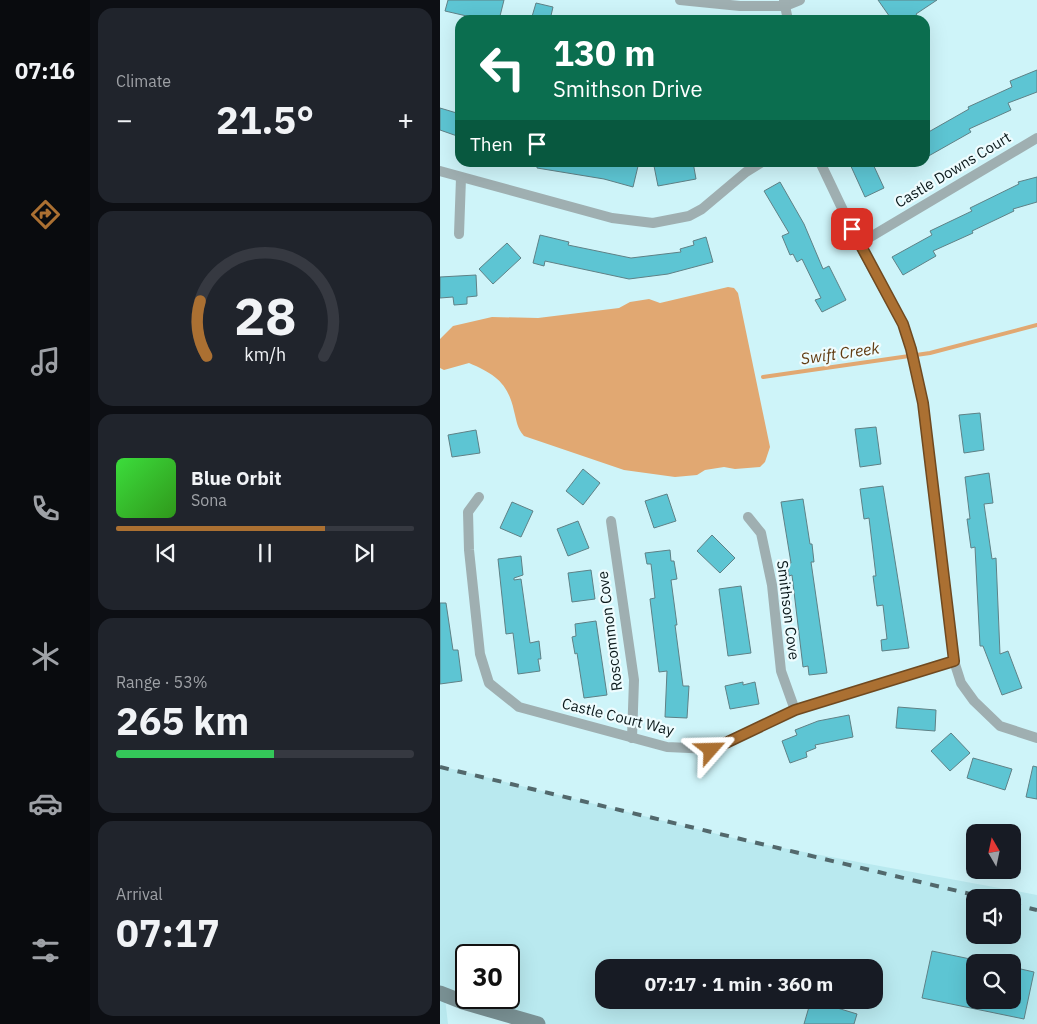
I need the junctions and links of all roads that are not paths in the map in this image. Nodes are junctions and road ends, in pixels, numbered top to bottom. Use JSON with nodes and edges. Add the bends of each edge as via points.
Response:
{"nodes":[{"id":1,"x":680,"y":0,"type":"edge"},
{"id":2,"x":800,"y":0,"type":"edge"},
{"id":3,"x":785,"y":3,"type":"edge"},
{"id":4,"x":1037,"y":138,"type":"edge"},
{"id":5,"x":754,"y":167,"type":"edge"},
{"id":6,"x":822,"y":167,"type":"edge"},
{"id":7,"x":440,"y":171,"type":"edge"},
{"id":8,"x":461,"y":178,"type":"junction"},
{"id":9,"x":458,"y":234,"type":"dead end"},
{"id":10,"x":860,"y":246,"type":"junction"},
{"id":11,"x":479,"y":496,"type":"dead end"},
{"id":12,"x":748,"y":517,"type":"dead end"},
{"id":13,"x":611,"y":521,"type":"dead end"},
{"id":14,"x":954,"y":661,"type":"junction"},
{"id":15,"x":795,"y":710,"type":"junction"},
{"id":16,"x":632,"y":738,"type":"junction"},
{"id":17,"x":1037,"y":738,"type":"edge"},
{"id":18,"x":440,"y":993,"type":"edge"},
{"id":19,"x":538,"y":1024,"type":"edge"}],
"edges":[{"from":1,"to":3,"type":"street","via":[[740,6]]},
{"from":2,"to":3,"type":"street"},
{"from":4,"to":10,"type":"street","name":"Castle Downs Court"},
{"from":5,"to":8,"type":"street","via":[[702,209],[689,216],[653,223],[612,218]]},
{"from":6,"to":10,"type":"street"},
{"from":7,"to":8,"type":"street"},
{"from":8,"to":9,"type":"street"},
{"from":10,"to":14,"type":"street","via":[[903,324],[923,403]]},
{"from":11,"to":16,"type":"street","name":"Castle Court Way","via":[[468,512],[469,550],[480,654],[489,683],[519,707]]},
{"from":12,"to":15,"type":"street","name":"Smithson Cove","via":[[761,533],[772,585],[781,671]]},
{"from":13,"to":16,"type":"street","name":"Roscommon Cove","via":[[634,680]]},
{"from":14,"to":15,"type":"street","name":"Castle Court Way"},
{"from":14,"to":17,"type":"street","via":[[961,683],[1000,726]]},
{"from":15,"to":16,"type":"street","name":"Castle Court Way","via":[[711,750],[667,747]]},
{"from":18,"to":19,"type":"main road"}]}
